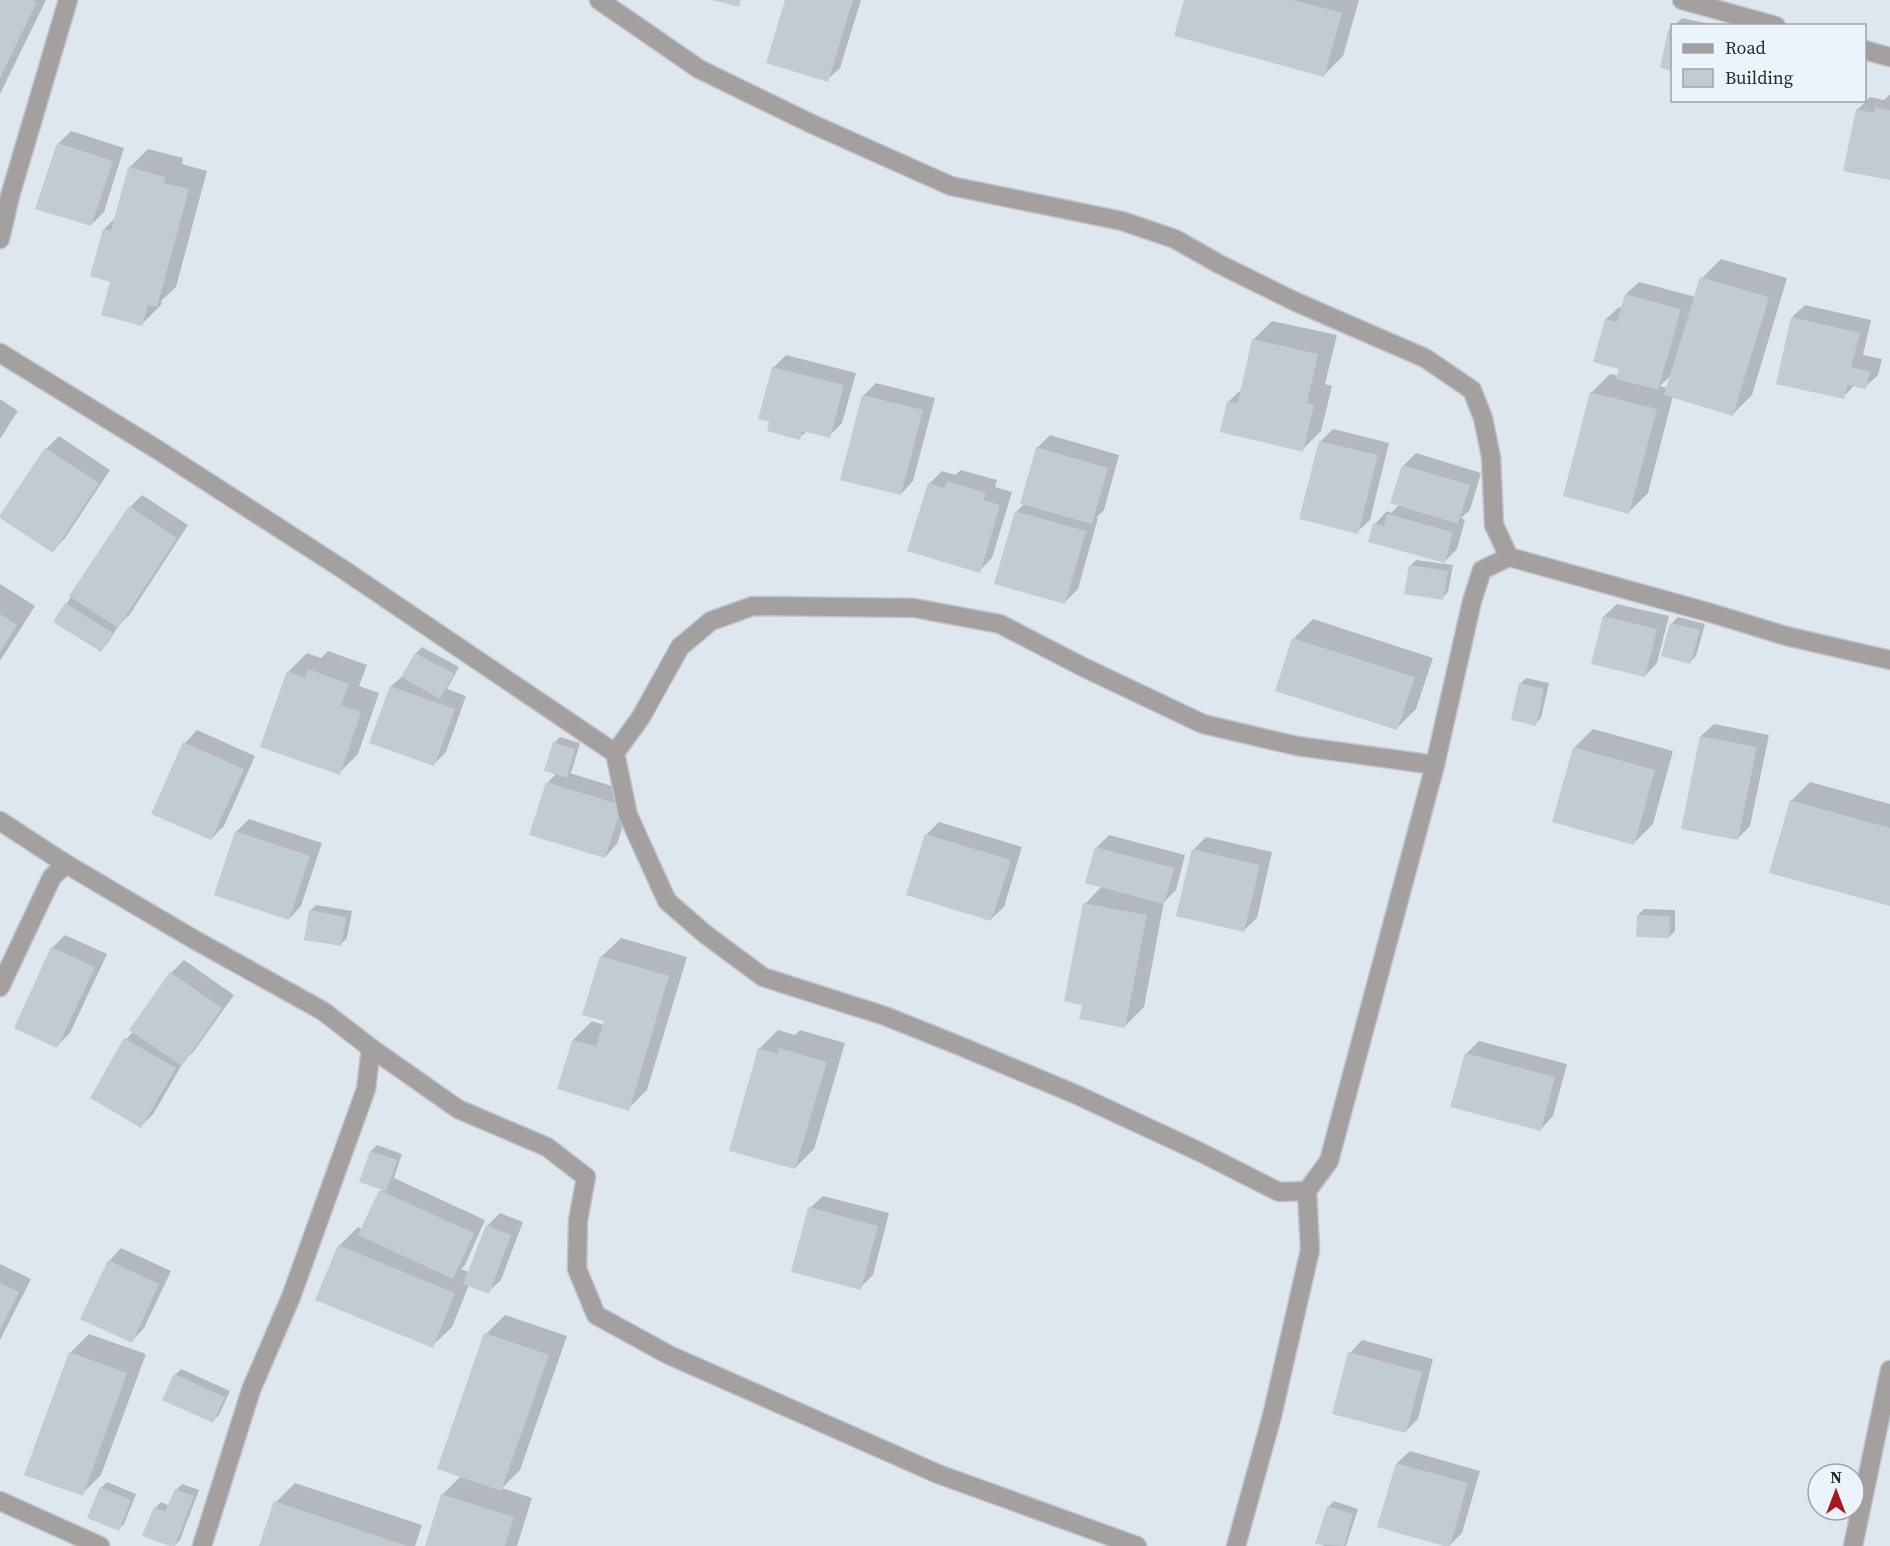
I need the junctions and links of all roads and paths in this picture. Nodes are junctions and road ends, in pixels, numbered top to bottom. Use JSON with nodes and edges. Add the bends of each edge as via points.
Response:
{"nodes":[{"id":1,"x":68,"y":0,"type":"edge"},
{"id":2,"x":599,"y":0,"type":"edge"},
{"id":3,"x":1682,"y":0,"type":"edge"},
{"id":4,"x":1769,"y":24,"type":"edge"},
{"id":5,"x":1866,"y":51,"type":"edge"},
{"id":6,"x":1890,"y":57,"type":"edge"},
{"id":7,"x":0,"y":239,"type":"edge"},
{"id":8,"x":0,"y":353,"type":"edge"},
{"id":9,"x":1509,"y":557,"type":"junction"},
{"id":10,"x":1890,"y":660,"type":"edge"},
{"id":11,"x":615,"y":753,"type":"junction"},
{"id":12,"x":1435,"y":765,"type":"junction"},
{"id":13,"x":0,"y":821,"type":"edge"},
{"id":14,"x":66,"y":864,"type":"junction"},
{"id":15,"x":0,"y":987,"type":"edge"},
{"id":16,"x":371,"y":1048,"type":"junction"},
{"id":17,"x":1307,"y":1191,"type":"junction"},
{"id":18,"x":1890,"y":1370,"type":"edge"},
{"id":19,"x":0,"y":1501,"type":"edge"},
{"id":20,"x":100,"y":1546,"type":"edge"},
{"id":21,"x":202,"y":1546,"type":"edge"},
{"id":22,"x":1137,"y":1546,"type":"edge"},
{"id":23,"x":1236,"y":1546,"type":"edge"},
{"id":24,"x":1853,"y":1546,"type":"edge"}],
"edges":[{"from":1,"to":7,"type":"street"},
{"from":2,"to":9,"type":"street","via":[[699,69],[951,186],[1122,221],[1175,239],[1296,302],[1425,358],[1472,390],[1491,457],[1494,525]]},
{"from":3,"to":4,"type":"street"},
{"from":5,"to":6,"type":"street"},
{"from":8,"to":11,"type":"street","via":[[341,568]]},
{"from":9,"to":10,"type":"street","via":[[1785,636]]},
{"from":9,"to":12,"type":"street","via":[[1482,570]]},
{"from":11,"to":12,"type":"street","via":[[680,647],[711,621],[753,606],[914,608],[1000,624],[1203,724],[1297,746]]},
{"from":11,"to":17,"type":"street","via":[[628,815],[667,901],[763,977],[885,1016],[991,1059],[1075,1094],[1279,1192]]},
{"from":12,"to":17,"type":"street","via":[[1329,1161]]},
{"from":13,"to":14,"type":"street"},
{"from":14,"to":15,"type":"street","via":[[52,877]]},
{"from":14,"to":16,"type":"street","via":[[323,1011]]},
{"from":16,"to":21,"type":"street","via":[[366,1089],[291,1297],[251,1390]]},
{"from":16,"to":22,"type":"street","via":[[458,1109],[547,1148],[586,1178],[578,1221],[576,1269],[596,1315],[669,1355],[938,1474]]},
{"from":17,"to":23,"type":"street","via":[[1310,1250],[1272,1416]]},
{"from":18,"to":24,"type":"street"},
{"from":19,"to":20,"type":"street"}]}
